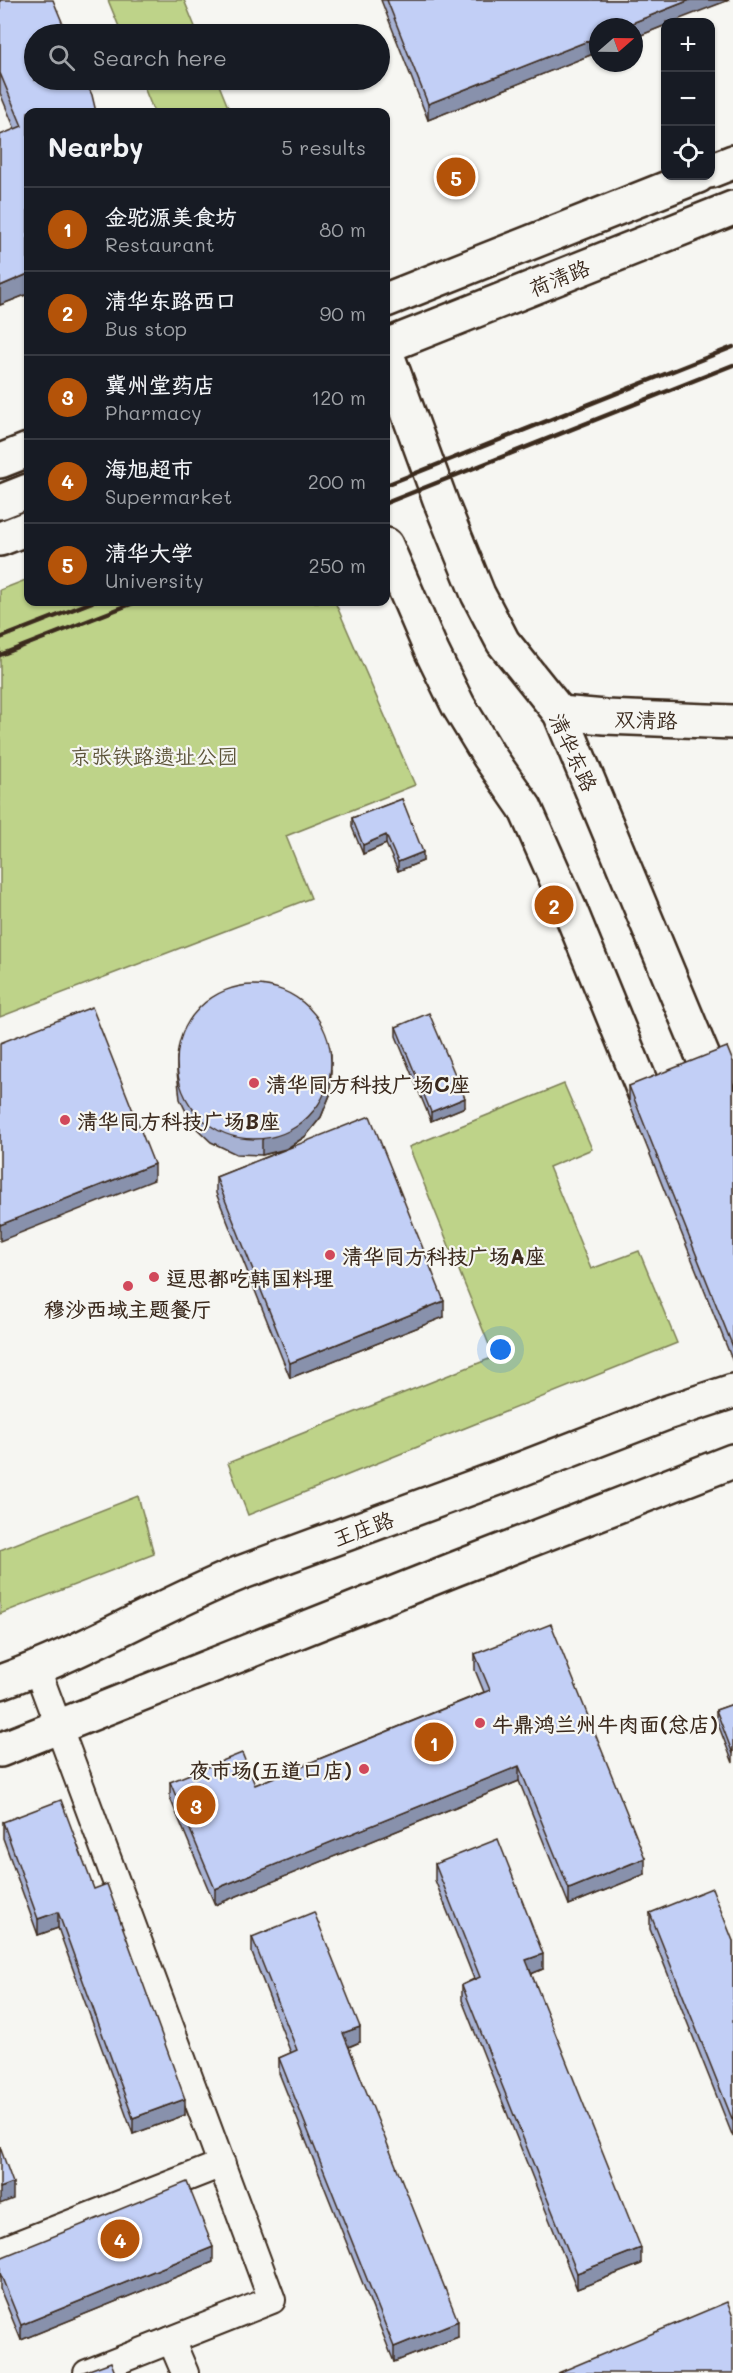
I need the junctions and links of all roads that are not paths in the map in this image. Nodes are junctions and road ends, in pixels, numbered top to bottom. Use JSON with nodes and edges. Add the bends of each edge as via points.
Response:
{"nodes":[{"id":1,"x":733,"y":162,"type":"edge"},
{"id":2,"x":715,"y":169,"type":"edge"},
{"id":3,"x":689,"y":180,"type":"edge"},
{"id":4,"x":733,"y":208,"type":"edge"},
{"id":5,"x":390,"y":298,"type":"edge"},
{"id":6,"x":390,"y":344,"type":"edge"},
{"id":7,"x":390,"y":363,"type":"edge"},
{"id":8,"x":24,"y":452,"type":"edge"},
{"id":9,"x":0,"y":461,"type":"edge"},
{"id":10,"x":24,"y":493,"type":"edge"},
{"id":11,"x":0,"y":502,"type":"edge"},
{"id":12,"x":24,"y":530,"type":"edge"},
{"id":13,"x":0,"y":539,"type":"edge"},
{"id":14,"x":390,"y":554,"type":"edge"},
{"id":15,"x":560,"y":713,"type":"junction"},
{"id":16,"x":733,"y":722,"type":"edge"},
{"id":17,"x":733,"y":1129,"type":"edge"},
{"id":18,"x":667,"y":1149,"type":"edge"},
{"id":19,"x":733,"y":1391,"type":"edge"},
{"id":20,"x":733,"y":1461,"type":"edge"},
{"id":21,"x":37,"y":1669,"type":"junction"},
{"id":22,"x":0,"y":1682,"type":"edge"},
{"id":23,"x":60,"y":1726,"type":"junction"},
{"id":24,"x":0,"y":1750,"type":"edge"},
{"id":25,"x":222,"y":2164,"type":"junction"},
{"id":26,"x":0,"y":2251,"type":"edge"},
{"id":27,"x":171,"y":2340,"type":"junction"},
{"id":28,"x":87,"y":2373,"type":"edge"},
{"id":29,"x":185,"y":2373,"type":"edge"}],
"edges":[{"from":1,"to":2,"type":"main road"},
{"from":3,"to":5,"type":"main road","name":"荷清路"},
{"from":4,"to":6,"type":"main road","name":"荷清路"},
{"from":7,"to":15,"type":"main road","name":"清华东路","via":[[478,594],[503,642]]},
{"from":8,"to":9,"type":"main road"},
{"from":10,"to":11,"type":"main road"},
{"from":12,"to":13,"type":"main road"},
{"from":14,"to":18,"type":"main road","via":[[458,705],[525,808]]},
{"from":15,"to":16,"type":"main road","name":"双清路"},
{"from":15,"to":17,"type":"main road","name":"清华东路"},
{"from":19,"to":21,"type":"main road","name":"王庄路","via":[[230,1577]]},
{"from":20,"to":23,"type":"main road"},
{"from":21,"to":22,"type":"main road","name":"王庄路"},
{"from":21,"to":23,"type":"street"},
{"from":23,"to":24,"type":"main road"},
{"from":23,"to":25,"type":"street"},
{"from":25,"to":26,"type":"street"},
{"from":25,"to":27,"type":"street","via":[[272,2300]]},
{"from":27,"to":28,"type":"street"},
{"from":27,"to":29,"type":"street"}]}
